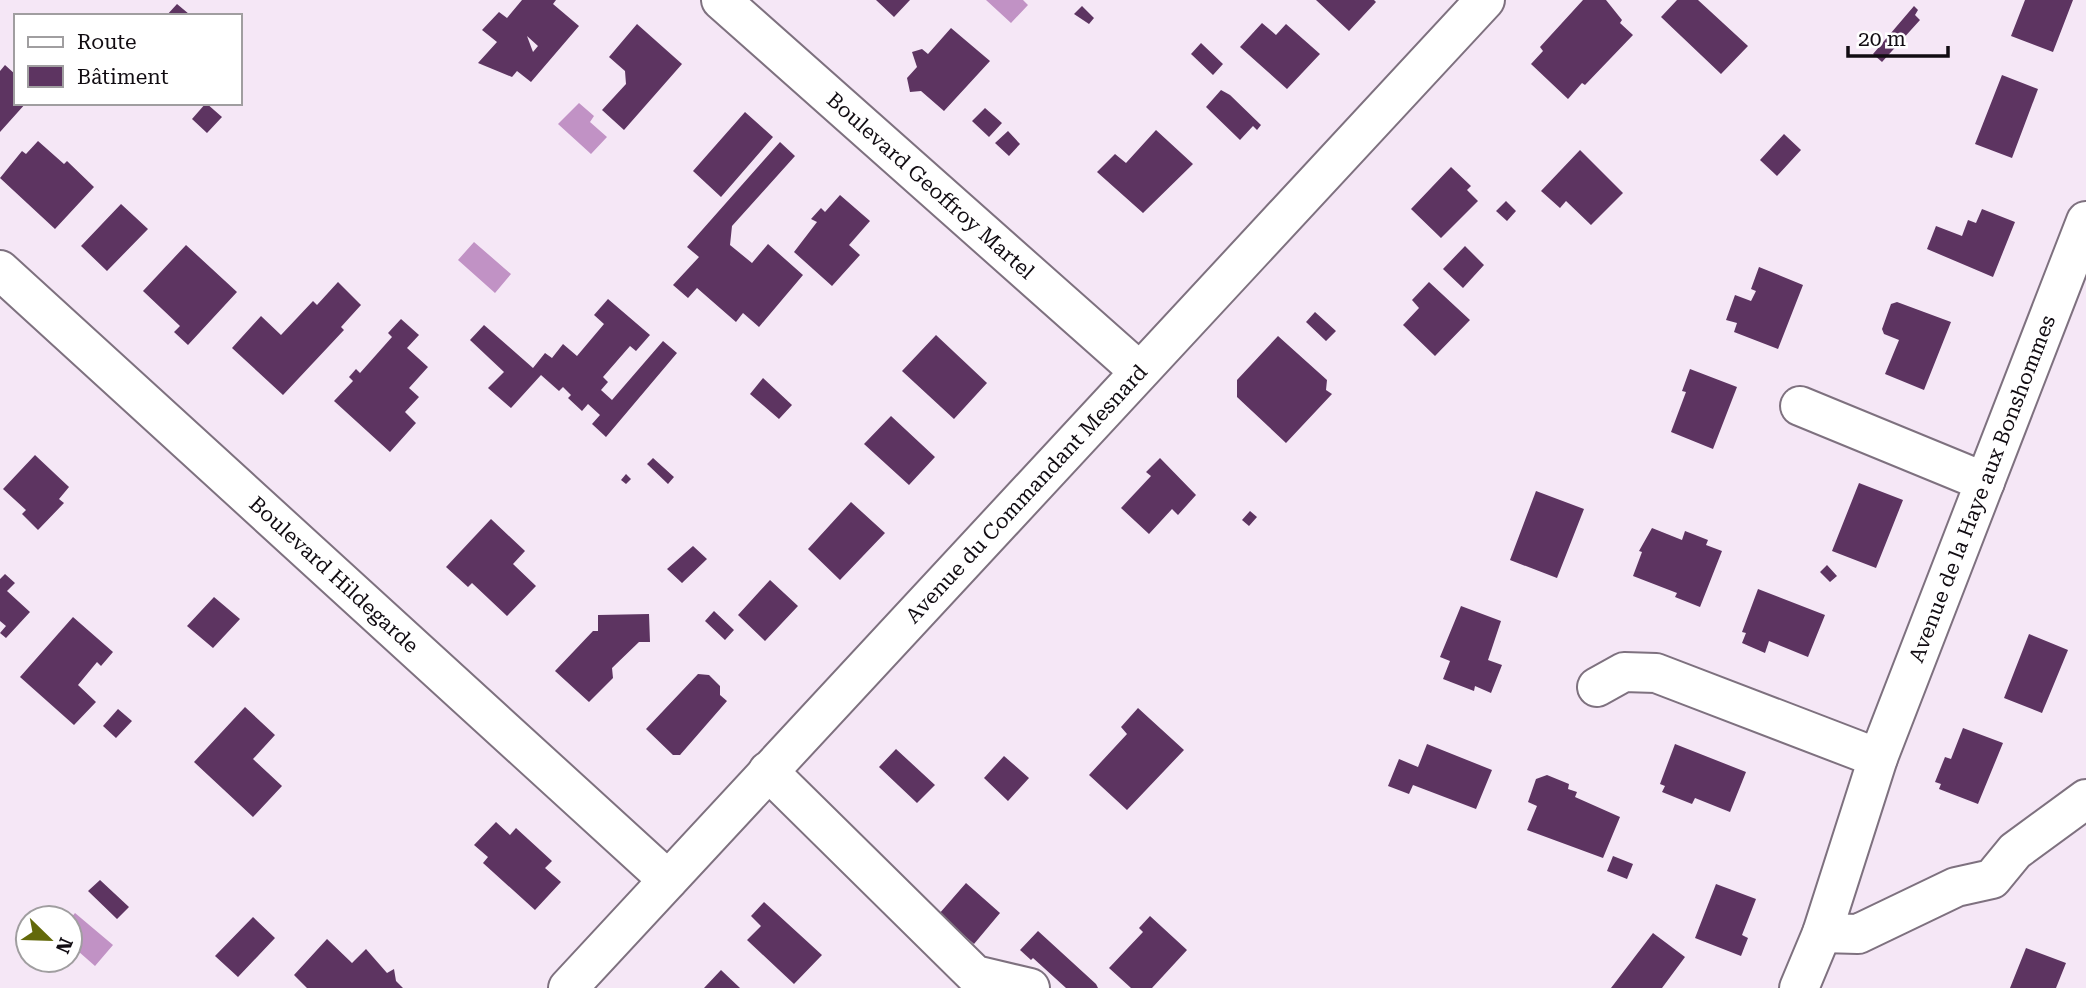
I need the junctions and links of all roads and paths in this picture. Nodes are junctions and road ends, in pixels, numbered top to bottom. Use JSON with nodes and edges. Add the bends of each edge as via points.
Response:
{"nodes":[{"id":1,"x":721,"y":0,"type":"edge"},
{"id":2,"x":1485,"y":0,"type":"edge"},
{"id":3,"x":2086,"y":221,"type":"edge"},
{"id":4,"x":0,"y":270,"type":"edge"},
{"id":5,"x":1139,"y":371,"type":"junction"},
{"id":6,"x":1800,"y":406,"type":"dead end"},
{"id":7,"x":1985,"y":482,"type":"junction"},
{"id":8,"x":1597,"y":687,"type":"dead end"},
{"id":9,"x":1878,"y":758,"type":"junction"},
{"id":10,"x":768,"y":771,"type":"junction"},
{"id":11,"x":2086,"y":799,"type":"edge"},
{"id":12,"x":668,"y":880,"type":"junction"},
{"id":13,"x":1822,"y":933,"type":"junction"},
{"id":14,"x":568,"y":988,"type":"edge"},
{"id":15,"x":1030,"y":988,"type":"edge"},
{"id":16,"x":1799,"y":988,"type":"edge"}],
"edges":[{"from":1,"to":5,"type":"street","name":"Boulevard Geoffroy Martel"},
{"from":2,"to":5,"type":"street","name":"Avenue du Commandant Mesnard"},
{"from":3,"to":7,"type":"street","name":"Avenue de la Haye aux Bonshommes"},
{"from":4,"to":12,"type":"street","name":"Boulevard Hildegarde"},
{"from":5,"to":10,"type":"street","name":"Avenue du Commandant Mesnard"},
{"from":6,"to":7,"type":"street"},
{"from":7,"to":9,"type":"street","name":"Avenue de la Haye aux Bonshommes"},
{"from":8,"to":9,"type":"street","via":[[1624,672],[1656,673]]},
{"from":9,"to":13,"type":"street","name":"Avenue de la Haye aux Bonshommes"},
{"from":10,"to":12,"type":"street","name":"Avenue du Commandant Mesnard"},
{"from":10,"to":15,"type":"street","via":[[975,975]]},
{"from":11,"to":13,"type":"street","via":[[2015,851],[1992,879],[1956,887],[1858,934]]},
{"from":12,"to":14,"type":"street","name":"Avenue du Commandant Mesnard"},
{"from":13,"to":16,"type":"street","name":"Avenue de la Haye aux Bonshommes"}]}
